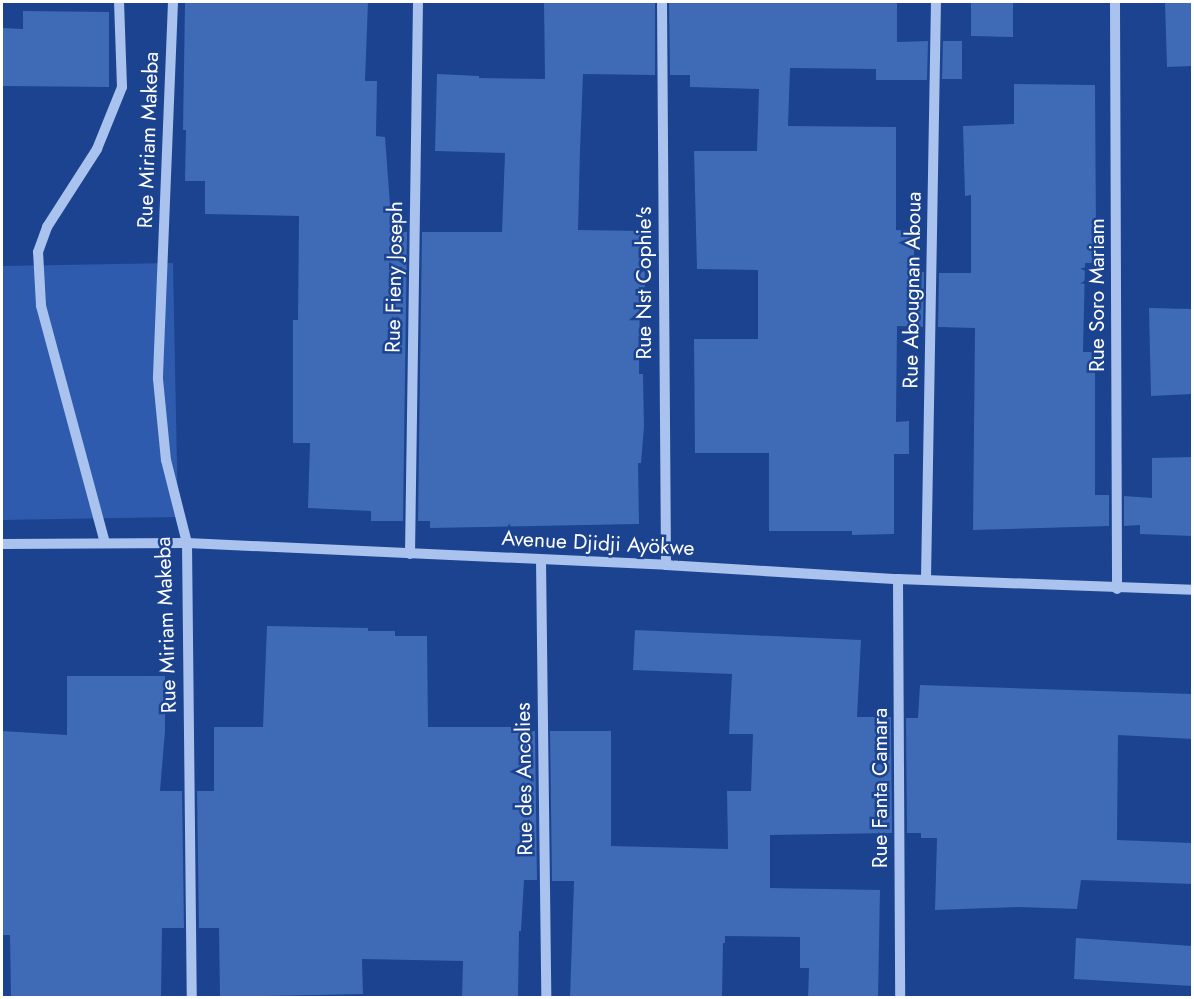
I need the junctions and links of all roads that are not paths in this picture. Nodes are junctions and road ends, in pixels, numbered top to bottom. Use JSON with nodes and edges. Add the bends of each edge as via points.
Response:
{"nodes":[{"id":1,"x":119,"y":2,"type":"edge"},
{"id":2,"x":173,"y":2,"type":"edge"},
{"id":3,"x":418,"y":2,"type":"edge"},
{"id":4,"x":662,"y":2,"type":"edge"},
{"id":5,"x":936,"y":2,"type":"edge"},
{"id":6,"x":1115,"y":2,"type":"edge"},
{"id":7,"x":105,"y":543,"type":"junction"},
{"id":8,"x":187,"y":543,"type":"junction"},
{"id":9,"x":2,"y":544,"type":"edge"},
{"id":10,"x":410,"y":554,"type":"junction"},
{"id":11,"x":541,"y":560,"type":"junction"},
{"id":12,"x":666,"y":565,"type":"junction"},
{"id":13,"x":898,"y":579,"type":"junction"},
{"id":14,"x":926,"y":579,"type":"junction"},
{"id":15,"x":1117,"y":589,"type":"junction"},
{"id":16,"x":1192,"y":590,"type":"edge"},
{"id":17,"x":192,"y":998,"type":"edge"},
{"id":18,"x":546,"y":998,"type":"edge"},
{"id":19,"x":900,"y":998,"type":"edge"}],
"edges":[{"from":1,"to":7,"type":"street","via":[[122,87],[97,149],[47,227],[38,252],[41,305]]},
{"from":2,"to":8,"type":"street","name":"Rue Miriam Makeba","via":[[158,379],[166,460]]},
{"from":3,"to":10,"type":"street","name":"Rue Fieny Joseph"},
{"from":4,"to":12,"type":"street","name":"Rue Nst Cophie's"},
{"from":5,"to":14,"type":"street","name":"Rue Abougnan Aboua"},
{"from":6,"to":15,"type":"street","name":"Rue Soro Mariam"},
{"from":7,"to":8,"type":"street","name":"Avenue Djidji Ayökwe"},
{"from":7,"to":9,"type":"street","name":"Avenue Djidji Ayökwe"},
{"from":8,"to":10,"type":"street","name":"Avenue Djidji Ayökwe"},
{"from":8,"to":17,"type":"street","name":"Rue Miriam Makeba"},
{"from":10,"to":11,"type":"street","name":"Avenue Djidji Ayökwe"},
{"from":11,"to":12,"type":"street","name":"Avenue Djidji Ayökwe"},
{"from":11,"to":18,"type":"street","name":"Rue des Ancolies"},
{"from":12,"to":13,"type":"street","name":"Avenue Djidji Ayökwe"},
{"from":13,"to":14,"type":"street","name":"Avenue Djidji Ayökwe"},
{"from":13,"to":19,"type":"street","name":"Rue Fanta Camara"},
{"from":14,"to":15,"type":"street","name":"Avenue Djidji Ayökwe"},
{"from":15,"to":16,"type":"street","name":"Avenue Djidji Ayökwe"}]}
